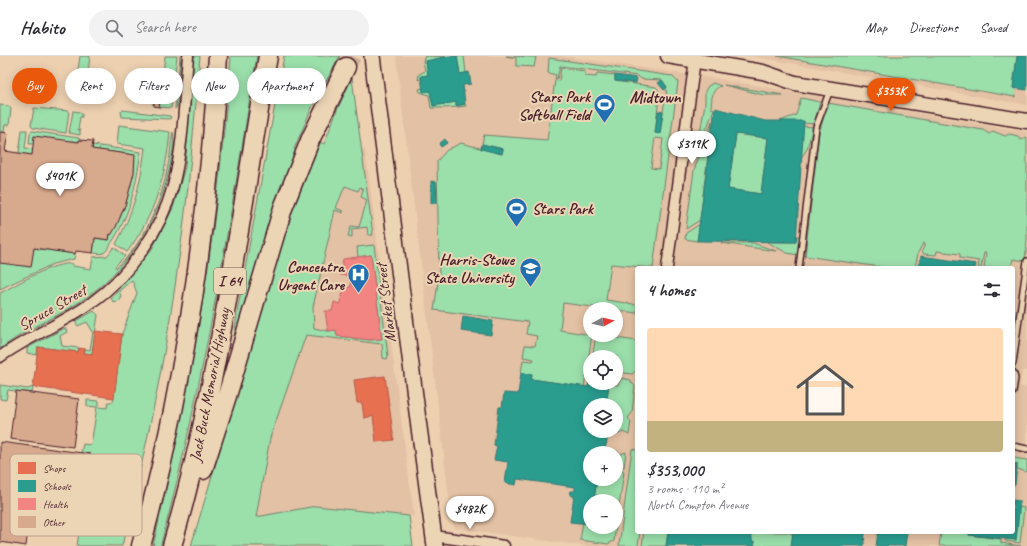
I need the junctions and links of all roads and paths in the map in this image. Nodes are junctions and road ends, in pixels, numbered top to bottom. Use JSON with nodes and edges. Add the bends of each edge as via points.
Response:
{"nodes":[{"id":1,"x":188,"y":56,"type":"edge"},
{"id":2,"x":218,"y":56,"type":"edge"},
{"id":3,"x":268,"y":56,"type":"edge"},
{"id":4,"x":372,"y":56,"type":"edge"},
{"id":5,"x":668,"y":56,"type":"edge"},
{"id":6,"x":695,"y":60,"type":"junction"},
{"id":7,"x":729,"y":61,"type":"edge"},
{"id":8,"x":346,"y":67,"type":"tunnel mouth"},
{"id":9,"x":830,"y":88,"type":"junction"},
{"id":10,"x":1027,"y":121,"type":"edge"},
{"id":11,"x":1027,"y":261,"type":"edge"},
{"id":12,"x":667,"y":266,"type":"edge"},
{"id":13,"x":800,"y":266,"type":"edge"},
{"id":14,"x":1015,"y":348,"type":"edge"},
{"id":15,"x":0,"y":357,"type":"edge"},
{"id":16,"x":1015,"y":446,"type":"edge"},
{"id":17,"x":1027,"y":449,"type":"edge"},
{"id":18,"x":184,"y":505,"type":"junction"},
{"id":19,"x":435,"y":541,"type":"edge"},
{"id":20,"x":141,"y":546,"type":"edge"},
{"id":21,"x":172,"y":546,"type":"edge"},
{"id":22,"x":504,"y":546,"type":"edge"}],
"edges":[{"from":1,"to":15,"type":"street","name":"Spruce Street","via":[[177,167],[166,206],[150,237],[117,281],[93,302],[65,320],[27,338]]},
{"from":2,"to":20,"type":"highway","name":"Jack Buck Memorial Highway","number":"I 64","via":[[209,166],[190,306],[164,452]]},
{"from":3,"to":18,"type":"highway","name":"Jack Buck Memorial Highway","number":"I 64","via":[[209,396]]},
{"from":4,"to":19,"type":"main road","name":"Market Street"},
{"from":5,"to":6,"type":"main road"},
{"from":6,"to":7,"type":"main road"},
{"from":6,"to":12,"type":"street"},
{"from":7,"to":9,"type":"main road","via":[[795,83]]},
{"from":8,"to":18,"type":"highway","via":[[311,138],[285,201],[206,463]]},
{"from":9,"to":10,"type":"main road"},
{"from":9,"to":13,"type":"lane","via":[[816,127]]},
{"from":11,"to":14,"type":"lane"},
{"from":16,"to":17,"type":"lane"},
{"from":18,"to":21,"type":"highway","name":"Jack Buck Memorial Highway","number":"I 64"},
{"from":19,"to":22,"type":"street"}]}
